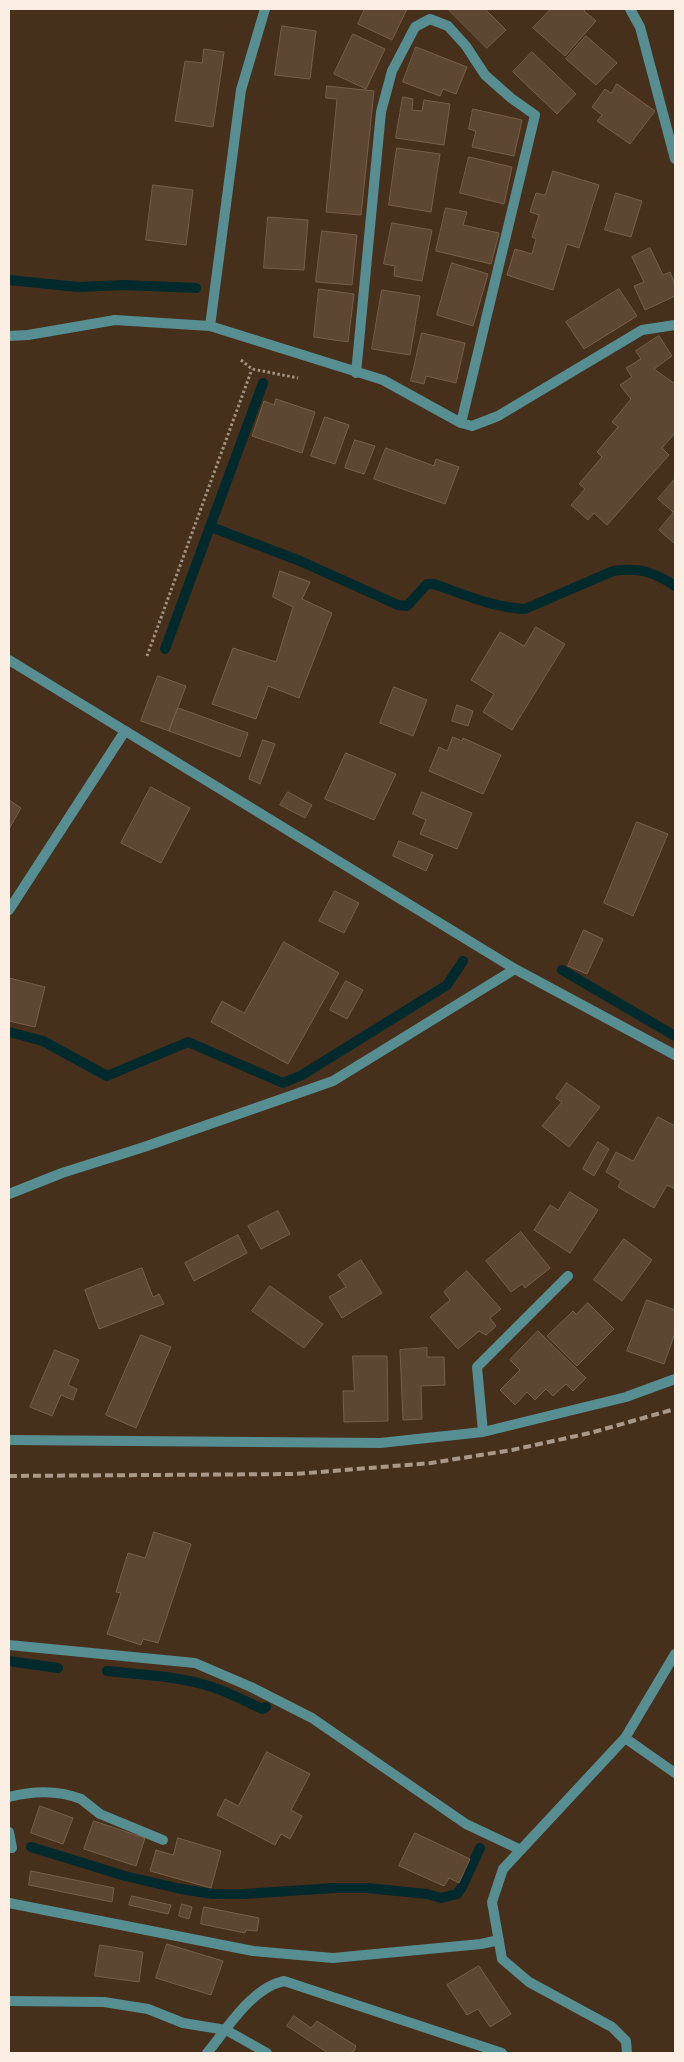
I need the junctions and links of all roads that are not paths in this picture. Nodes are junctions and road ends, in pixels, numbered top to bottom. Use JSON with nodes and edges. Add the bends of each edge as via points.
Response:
{"nodes":[{"id":1,"x":265,"y":9,"type":"edge"},
{"id":2,"x":630,"y":9,"type":"edge"},
{"id":3,"x":675,"y":159,"type":"edge"},
{"id":4,"x":210,"y":326,"type":"junction"},
{"id":5,"x":675,"y":327,"type":"edge"},
{"id":6,"x":9,"y":336,"type":"edge"},
{"id":7,"x":356,"y":373,"type":"junction"},
{"id":8,"x":461,"y":423,"type":"junction"},
{"id":9,"x":9,"y":660,"type":"edge"},
{"id":10,"x":125,"y":731,"type":"junction"},
{"id":11,"x":9,"y":910,"type":"edge"},
{"id":12,"x":515,"y":969,"type":"junction"},
{"id":13,"x":675,"y":1055,"type":"edge"},
{"id":14,"x":9,"y":1194,"type":"edge"},
{"id":15,"x":568,"y":1276,"type":"dead end"},
{"id":16,"x":675,"y":1378,"type":"edge"},
{"id":17,"x":483,"y":1432,"type":"junction"},
{"id":18,"x":9,"y":1440,"type":"edge"},
{"id":19,"x":9,"y":1645,"type":"edge"},
{"id":20,"x":675,"y":1654,"type":"edge"},
{"id":21,"x":625,"y":1738,"type":"junction"},
{"id":22,"x":675,"y":1773,"type":"edge"},
{"id":23,"x":9,"y":1797,"type":"edge"},
{"id":24,"x":9,"y":1832,"type":"edge"},
{"id":25,"x":163,"y":1840,"type":"dead end"},
{"id":26,"x":12,"y":1848,"type":"dead end"},
{"id":27,"x":521,"y":1850,"type":"junction"},
{"id":28,"x":9,"y":1904,"type":"edge"},
{"id":29,"x":499,"y":1940,"type":"junction"},
{"id":30,"x":9,"y":2002,"type":"edge"},
{"id":31,"x":226,"y":2030,"type":"junction"},
{"id":32,"x":207,"y":2053,"type":"edge"},
{"id":33,"x":267,"y":2053,"type":"edge"},
{"id":34,"x":502,"y":2053,"type":"edge"},
{"id":35,"x":628,"y":2053,"type":"edge"}],
"edges":[{"from":1,"to":4,"type":"street","via":[[241,90]]},
{"from":2,"to":3,"type":"street","via":[[640,27]]},
{"from":4,"to":6,"type":"street","via":[[114,320]]},
{"from":4,"to":7,"type":"street"},
{"from":5,"to":8,"type":"street","via":[[642,330],[498,416],[472,426]]},
{"from":7,"to":8,"type":"street","via":[[383,380]]},
{"from":7,"to":8,"type":"street","via":[[381,112],[396,62],[415,28],[430,19],[448,26],[485,75],[535,115]]},
{"from":9,"to":10,"type":"street"},
{"from":10,"to":11,"type":"street"},
{"from":10,"to":12,"type":"street"},
{"from":12,"to":13,"type":"street"},
{"from":12,"to":14,"type":"street","via":[[333,1081],[62,1172]]},
{"from":15,"to":17,"type":"street","via":[[477,1367]]},
{"from":16,"to":17,"type":"street","via":[[626,1397]]},
{"from":17,"to":18,"type":"street","via":[[380,1443]]},
{"from":19,"to":27,"type":"street","via":[[195,1663],[251,1686],[312,1718],[466,1824]]},
{"from":20,"to":21,"type":"street"},
{"from":21,"to":22,"type":"street"},
{"from":21,"to":27,"type":"street"},
{"from":23,"to":25,"type":"street","via":[[26,1792],[69,1794],[100,1814]]},
{"from":24,"to":26,"type":"street"},
{"from":27,"to":29,"type":"street","via":[[504,1869],[492,1902]]},
{"from":28,"to":29,"type":"street","via":[[254,1951],[324,1957]]},
{"from":29,"to":35,"type":"street","via":[[502,1959],[529,1982],[612,2027],[626,2041]]},
{"from":30,"to":31,"type":"street","via":[[104,2002],[148,2009],[183,2024]]},
{"from":31,"to":32,"type":"street"},
{"from":31,"to":33,"type":"street"},
{"from":31,"to":34,"type":"street","via":[[240,2010],[274,1983],[284,1981]]}]}
